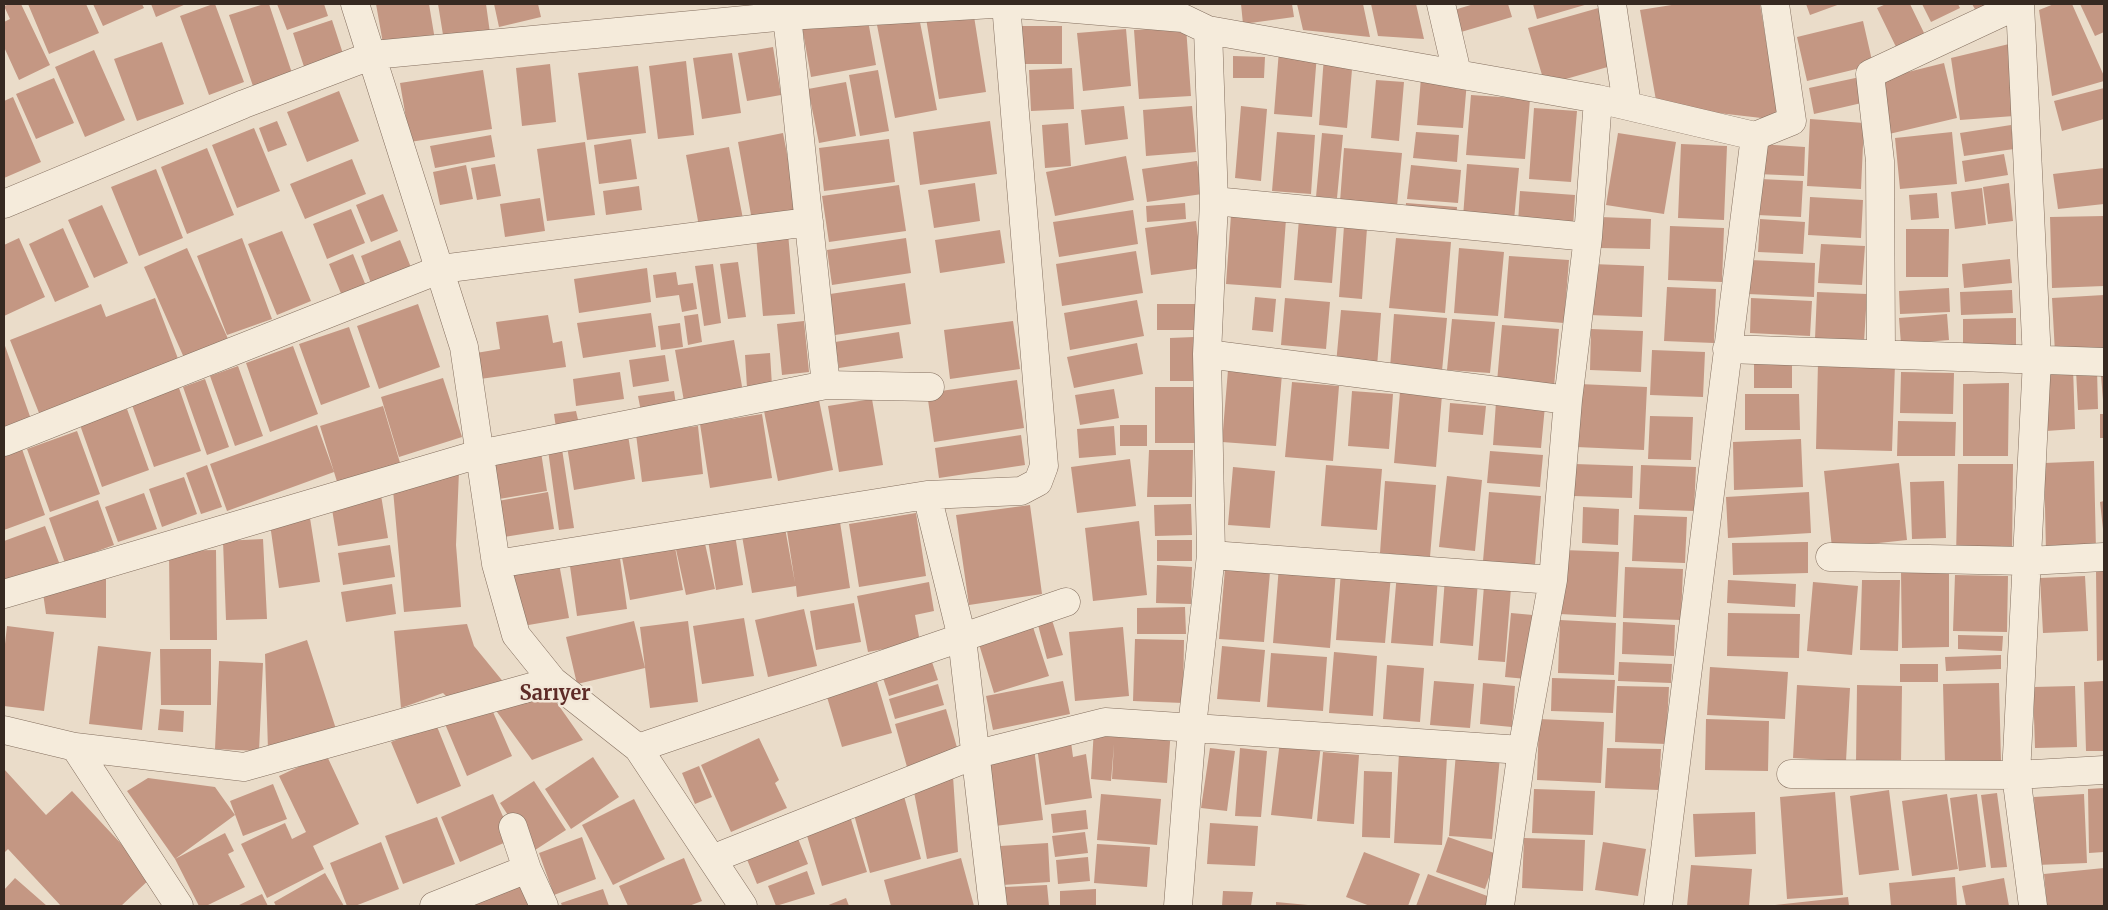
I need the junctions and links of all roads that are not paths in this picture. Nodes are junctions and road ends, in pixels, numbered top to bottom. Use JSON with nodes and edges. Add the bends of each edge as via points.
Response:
{"nodes":[{"id":1,"x":355,"y":4,"type":"edge"},
{"id":2,"x":993,"y":4,"type":"edge"},
{"id":3,"x":1006,"y":4,"type":"edge"},
{"id":4,"x":1015,"y":4,"type":"edge"},
{"id":5,"x":1441,"y":4,"type":"edge"},
{"id":6,"x":1612,"y":4,"type":"edge"},
{"id":7,"x":1775,"y":4,"type":"edge"},
{"id":8,"x":2020,"y":4,"type":"edge"},
{"id":9,"x":1182,"y":11,"type":"edge"},
{"id":10,"x":787,"y":16,"type":"junction"},
{"id":11,"x":1208,"y":30,"type":"junction"},
{"id":12,"x":373,"y":55,"type":"junction"},
{"id":13,"x":1457,"y":73,"type":"junction"},
{"id":14,"x":1598,"y":99,"type":"junction"},
{"id":15,"x":1627,"y":105,"type":"junction"},
{"id":16,"x":1755,"y":136,"type":"junction"},
{"id":17,"x":1214,"y":201,"type":"junction"},
{"id":18,"x":4,"y":204,"type":"edge"},
{"id":19,"x":809,"y":222,"type":"junction"},
{"id":20,"x":1588,"y":237,"type":"junction"},
{"id":21,"x":441,"y":269,"type":"junction"},
{"id":22,"x":1727,"y":349,"type":"junction"},
{"id":23,"x":1207,"y":354,"type":"junction"},
{"id":24,"x":1881,"y":354,"type":"junction"},
{"id":25,"x":2037,"y":360,"type":"junction"},
{"id":26,"x":2104,"y":362,"type":"edge"},
{"id":27,"x":826,"y":385,"type":"junction"},
{"id":28,"x":930,"y":387,"type":"dead end"},
{"id":29,"x":1568,"y":400,"type":"junction"},
{"id":30,"x":4,"y":442,"type":"edge"},
{"id":31,"x":480,"y":454,"type":"junction"},
{"id":32,"x":927,"y":496,"type":"junction"},
{"id":33,"x":1211,"y":555,"type":"junction"},
{"id":34,"x":1830,"y":557,"type":"dead end"},
{"id":35,"x":2104,"y":557,"type":"edge"},
{"id":36,"x":2027,"y":561,"type":"junction"},
{"id":37,"x":496,"y":564,"type":"junction"},
{"id":38,"x":1553,"y":580,"type":"junction"},
{"id":39,"x":4,"y":594,"type":"edge"},
{"id":40,"x":1066,"y":602,"type":"dead end"},
{"id":41,"x":962,"y":638,"type":"junction"},
{"id":42,"x":553,"y":681,"type":"junction"},
{"id":43,"x":1192,"y":727,"type":"junction"},
{"id":44,"x":4,"y":730,"type":"edge"},
{"id":45,"x":75,"y":747,"type":"junction"},
{"id":46,"x":638,"y":748,"type":"junction"},
{"id":47,"x":1522,"y":750,"type":"junction"},
{"id":48,"x":977,"y":754,"type":"junction"},
{"id":49,"x":2104,"y":770,"type":"edge"},
{"id":50,"x":1791,"y":774,"type":"dead end"},
{"id":51,"x":2016,"y":775,"type":"junction"},
{"id":52,"x":513,"y":827,"type":"dead end"},
{"id":53,"x":712,"y":859,"type":"junction"},
{"id":54,"x":527,"y":869,"type":"junction"},
{"id":55,"x":179,"y":906,"type":"edge"},
{"id":56,"x":434,"y":906,"type":"edge"},
{"id":57,"x":544,"y":906,"type":"edge"},
{"id":58,"x":743,"y":906,"type":"edge"},
{"id":59,"x":993,"y":906,"type":"edge"},
{"id":60,"x":1178,"y":906,"type":"edge"},
{"id":61,"x":1500,"y":906,"type":"edge"},
{"id":62,"x":1658,"y":906,"type":"edge"},
{"id":63,"x":2033,"y":906,"type":"edge"}],
"edges":[{"from":1,"to":12,"type":"street"},
{"from":2,"to":10,"type":"street"},
{"from":3,"to":32,"type":"street","via":[[1044,466],[1038,482],[1021,491]]},
{"from":4,"to":9,"type":"street"},
{"from":5,"to":13,"type":"street"},
{"from":6,"to":15,"type":"street"},
{"from":7,"to":16,"type":"street","via":[[1792,121]]},
{"from":8,"to":24,"type":"street","via":[[1870,74],[1880,161]]},
{"from":8,"to":25,"type":"street"},
{"from":9,"to":11,"type":"street"},
{"from":10,"to":12,"type":"street"},
{"from":10,"to":19,"type":"street"},
{"from":11,"to":13,"type":"street"},
{"from":11,"to":17,"type":"street"},
{"from":12,"to":18,"type":"street","via":[[244,104]]},
{"from":12,"to":21,"type":"street"},
{"from":13,"to":14,"type":"street"},
{"from":14,"to":15,"type":"street"},
{"from":14,"to":20,"type":"street"},
{"from":15,"to":16,"type":"street"},
{"from":16,"to":22,"type":"street"},
{"from":17,"to":20,"type":"street"},
{"from":17,"to":23,"type":"street"},
{"from":19,"to":21,"type":"street"},
{"from":19,"to":27,"type":"street"},
{"from":20,"to":29,"type":"street"},
{"from":21,"to":30,"type":"street"},
{"from":21,"to":31,"type":"street","via":[[464,346]]},
{"from":22,"to":24,"type":"street"},
{"from":22,"to":62,"type":"street"},
{"from":23,"to":29,"type":"street"},
{"from":23,"to":33,"type":"street"},
{"from":24,"to":25,"type":"street"},
{"from":25,"to":26,"type":"street"},
{"from":25,"to":36,"type":"street"},
{"from":27,"to":28,"type":"street"},
{"from":27,"to":31,"type":"street"},
{"from":29,"to":38,"type":"street"},
{"from":31,"to":37,"type":"street"},
{"from":31,"to":39,"type":"street"},
{"from":32,"to":37,"type":"street"},
{"from":32,"to":41,"type":"street"},
{"from":33,"to":38,"type":"street"},
{"from":33,"to":43,"type":"street"},
{"from":34,"to":36,"type":"street"},
{"from":35,"to":36,"type":"street"},
{"from":36,"to":51,"type":"street"},
{"from":37,"to":42,"type":"street","via":[[516,635]]},
{"from":38,"to":47,"type":"street"},
{"from":40,"to":41,"type":"street"},
{"from":41,"to":46,"type":"street"},
{"from":41,"to":48,"type":"street"},
{"from":42,"to":45,"type":"street","via":[[244,767]]},
{"from":42,"to":46,"type":"street"},
{"from":43,"to":47,"type":"street"},
{"from":43,"to":48,"type":"street","via":[[1104,722]]},
{"from":43,"to":60,"type":"street"},
{"from":44,"to":45,"type":"street"},
{"from":45,"to":55,"type":"street"},
{"from":46,"to":53,"type":"street"},
{"from":47,"to":61,"type":"street"},
{"from":48,"to":53,"type":"street"},
{"from":48,"to":59,"type":"street"},
{"from":49,"to":51,"type":"street"},
{"from":50,"to":51,"type":"street"},
{"from":51,"to":63,"type":"street"},
{"from":52,"to":54,"type":"street"},
{"from":53,"to":58,"type":"street"},
{"from":54,"to":56,"type":"street"},
{"from":54,"to":57,"type":"street"}]}
